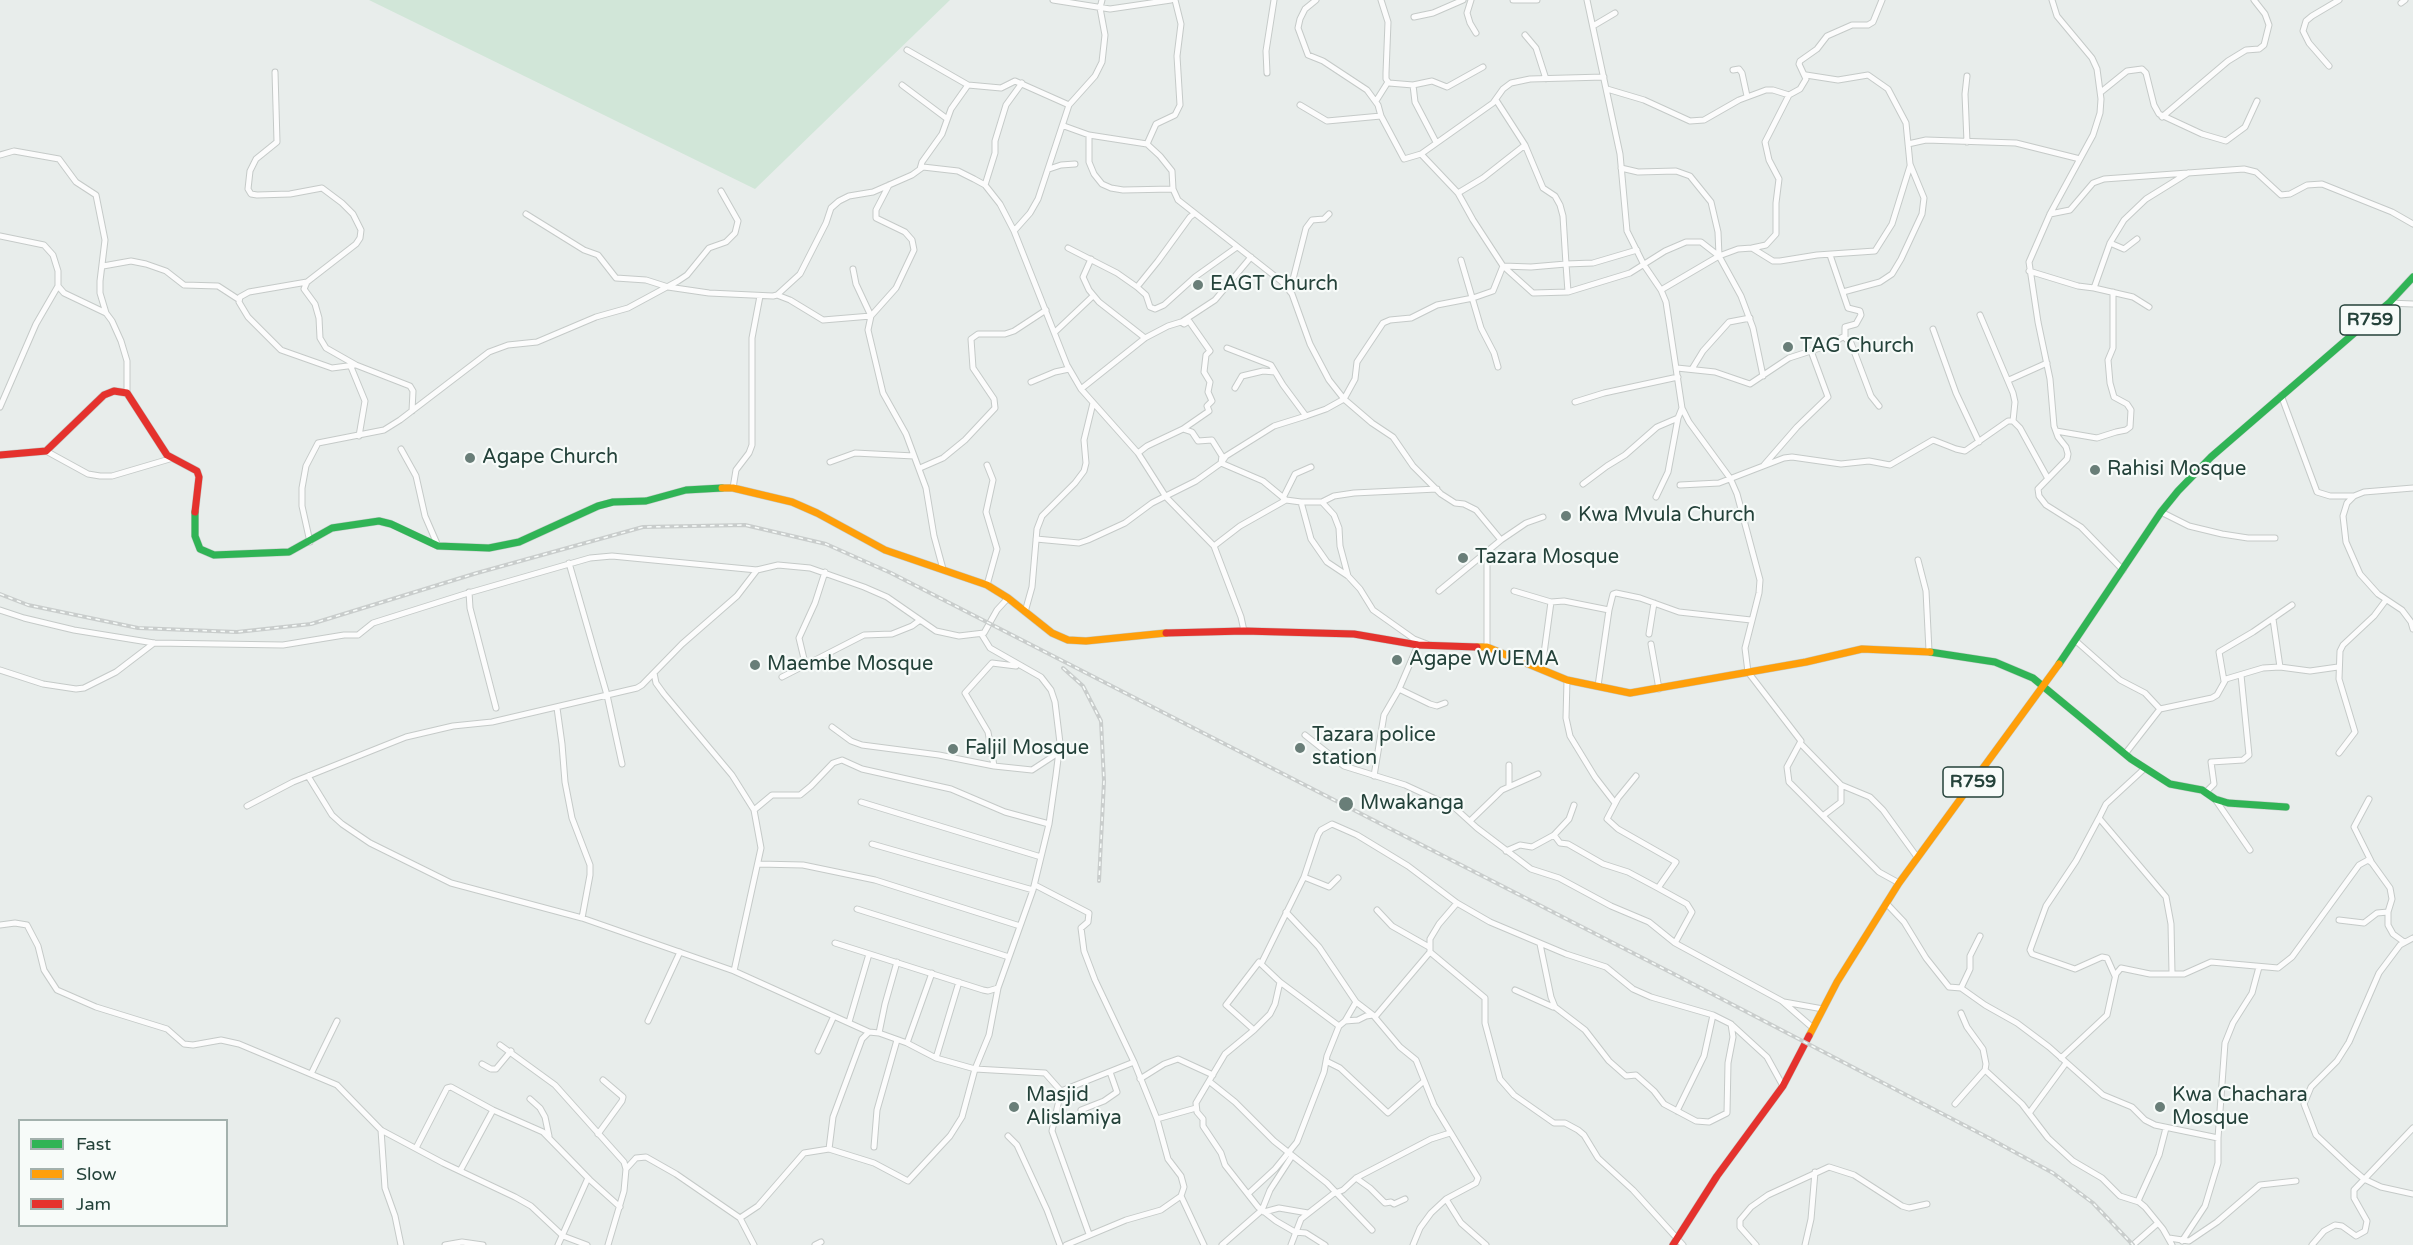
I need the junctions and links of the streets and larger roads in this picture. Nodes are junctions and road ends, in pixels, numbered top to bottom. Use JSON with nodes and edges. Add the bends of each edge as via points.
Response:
{"nodes":[{"id":1,"x":1053,"y":0,"type":"edge"},
{"id":2,"x":1102,"y":0,"type":"edge"},
{"id":3,"x":1171,"y":0,"type":"edge"},
{"id":4,"x":1175,"y":0,"type":"edge"},
{"id":5,"x":1274,"y":0,"type":"edge"},
{"id":6,"x":1316,"y":0,"type":"edge"},
{"id":7,"x":1381,"y":0,"type":"edge"},
{"id":8,"x":1463,"y":0,"type":"edge"},
{"id":9,"x":1471,"y":0,"type":"edge"},
{"id":10,"x":1513,"y":0,"type":"edge"},
{"id":11,"x":1538,"y":0,"type":"edge"},
{"id":12,"x":1587,"y":0,"type":"edge"},
{"id":13,"x":1882,"y":0,"type":"edge"},
{"id":14,"x":2052,"y":0,"type":"edge"},
{"id":15,"x":2254,"y":0,"type":"edge"},
{"id":16,"x":2339,"y":0,"type":"edge"},
{"id":17,"x":1100,"y":8,"type":"junction"},
{"id":18,"x":1615,"y":13,"type":"dead end"},
{"id":19,"x":1414,"y":17,"type":"dead end"},
{"id":20,"x":1593,"y":26,"type":"junction"},
{"id":21,"x":1476,"y":33,"type":"dead end"},
{"id":22,"x":1525,"y":35,"type":"dead end"},
{"id":23,"x":907,"y":50,"type":"dead end"},
{"id":24,"x":2329,"y":66,"type":"dead end"},
{"id":25,"x":1483,"y":67,"type":"dead end"},
{"id":26,"x":1733,"y":70,"type":"dead end"},
{"id":27,"x":275,"y":72,"type":"dead end"},
{"id":28,"x":1267,"y":73,"type":"dead end"},
{"id":29,"x":1806,"y":75,"type":"junction"},
{"id":30,"x":1967,"y":76,"type":"dead end"},
{"id":31,"x":1604,"y":77,"type":"junction"},
{"id":32,"x":1546,"y":79,"type":"junction"},
{"id":33,"x":1388,"y":82,"type":"junction"},
{"id":34,"x":1022,"y":83,"type":"junction"},
{"id":35,"x":968,"y":84,"type":"junction"},
{"id":36,"x":902,"y":85,"type":"dead end"},
{"id":37,"x":1413,"y":85,"type":"junction"},
{"id":38,"x":1607,"y":89,"type":"junction"},
{"id":39,"x":2101,"y":92,"type":"junction"},
{"id":40,"x":1789,"y":95,"type":"junction"},
{"id":41,"x":1747,"y":96,"type":"junction"},
{"id":42,"x":1496,"y":100,"type":"junction"},
{"id":43,"x":1376,"y":101,"type":"junction"},
{"id":44,"x":2257,"y":101,"type":"dead end"},
{"id":45,"x":1069,"y":105,"type":"junction"},
{"id":46,"x":1300,"y":105,"type":"dead end"},
{"id":47,"x":1381,"y":116,"type":"junction"},
{"id":48,"x":2162,"y":117,"type":"junction"},
{"id":49,"x":946,"y":118,"type":"junction"},
{"id":50,"x":1064,"y":126,"type":"junction"},
{"id":51,"x":1089,"y":135,"type":"junction"},
{"id":52,"x":1436,"y":142,"type":"junction"},
{"id":53,"x":1967,"y":142,"type":"junction"},
{"id":54,"x":1147,"y":144,"type":"junction"},
{"id":55,"x":1908,"y":144,"type":"junction"},
{"id":56,"x":1524,"y":145,"type":"junction"},
{"id":57,"x":0,"y":154,"type":"edge"},
{"id":58,"x":1421,"y":154,"type":"junction"},
{"id":59,"x":2080,"y":159,"type":"junction"},
{"id":60,"x":1075,"y":164,"type":"dead end"},
{"id":61,"x":1910,"y":164,"type":"junction"},
{"id":62,"x":1621,"y":168,"type":"junction"},
{"id":63,"x":920,"y":169,"type":"junction"},
{"id":64,"x":1049,"y":169,"type":"junction"},
{"id":65,"x":2190,"y":172,"type":"junction"},
{"id":66,"x":890,"y":184,"type":"junction"},
{"id":67,"x":985,"y":186,"type":"junction"},
{"id":68,"x":1173,"y":189,"type":"junction"},
{"id":69,"x":721,"y":191,"type":"dead end"},
{"id":70,"x":1458,"y":193,"type":"junction"},
{"id":71,"x":526,"y":214,"type":"dead end"},
{"id":72,"x":1194,"y":214,"type":"junction"},
{"id":73,"x":1329,"y":214,"type":"dead end"},
{"id":74,"x":2050,"y":214,"type":"junction"},
{"id":75,"x":2413,"y":224,"type":"edge"},
{"id":76,"x":1014,"y":231,"type":"junction"},
{"id":77,"x":0,"y":236,"type":"edge"},
{"id":78,"x":2138,"y":238,"type":"dead end"},
{"id":79,"x":2110,"y":243,"type":"junction"},
{"id":80,"x":1237,"y":247,"type":"junction"},
{"id":81,"x":1068,"y":248,"type":"dead end"},
{"id":82,"x":1752,"y":248,"type":"junction"},
{"id":83,"x":1637,"y":250,"type":"junction"},
{"id":84,"x":1830,"y":255,"type":"junction"},
{"id":85,"x":1719,"y":256,"type":"junction"},
{"id":86,"x":1251,"y":257,"type":"junction"},
{"id":87,"x":1091,"y":260,"type":"junction"},
{"id":88,"x":1461,"y":260,"type":"dead end"},
{"id":89,"x":1566,"y":264,"type":"junction"},
{"id":90,"x":1644,"y":265,"type":"junction"},
{"id":91,"x":103,"y":266,"type":"junction"},
{"id":92,"x":1503,"y":266,"type":"junction"},
{"id":93,"x":853,"y":269,"type":"dead end"},
{"id":94,"x":2029,"y":271,"type":"junction"},
{"id":95,"x":2413,"y":277,"type":"edge"},
{"id":96,"x":307,"y":282,"type":"junction"},
{"id":97,"x":58,"y":286,"type":"junction"},
{"id":98,"x":1137,"y":286,"type":"junction"},
{"id":99,"x":668,"y":287,"type":"junction"},
{"id":100,"x":2094,"y":288,"type":"junction"},
{"id":101,"x":1661,"y":290,"type":"junction"},
{"id":102,"x":1290,"y":291,"type":"junction"},
{"id":103,"x":1568,"y":292,"type":"junction"},
{"id":104,"x":1843,"y":292,"type":"junction"},
{"id":105,"x":2113,"y":292,"type":"junction"},
{"id":106,"x":777,"y":295,"type":"junction"},
{"id":107,"x":760,"y":296,"type":"junction"},
{"id":108,"x":1093,"y":296,"type":"junction"},
{"id":109,"x":1473,"y":298,"type":"junction"},
{"id":110,"x":238,"y":299,"type":"junction"},
{"id":111,"x":2389,"y":303,"type":"junction"},
{"id":112,"x":2413,"y":304,"type":"edge"},
{"id":113,"x":2149,"y":307,"type":"dead end"},
{"id":114,"x":1046,"y":310,"type":"junction"},
{"id":115,"x":106,"y":313,"type":"junction"},
{"id":116,"x":1980,"y":315,"type":"dead end"},
{"id":117,"x":872,"y":316,"type":"junction"},
{"id":118,"x":1750,"y":318,"type":"junction"},
{"id":119,"x":1181,"y":322,"type":"junction"},
{"id":120,"x":1933,"y":329,"type":"dead end"},
{"id":121,"x":1055,"y":332,"type":"junction"},
{"id":122,"x":1844,"y":337,"type":"junction"},
{"id":123,"x":1145,"y":338,"type":"junction"},
{"id":124,"x":1227,"y":348,"type":"dead end"},
{"id":125,"x":1811,"y":351,"type":"junction"},
{"id":126,"x":2047,"y":363,"type":"junction"},
{"id":127,"x":354,"y":366,"type":"junction"},
{"id":128,"x":1498,"y":368,"type":"dead end"},
{"id":129,"x":1677,"y":368,"type":"junction"},
{"id":130,"x":1069,"y":369,"type":"junction"},
{"id":131,"x":1692,"y":369,"type":"junction"},
{"id":132,"x":1275,"y":372,"type":"junction"},
{"id":133,"x":1763,"y":376,"type":"junction"},
{"id":134,"x":1678,"y":377,"type":"junction"},
{"id":135,"x":2009,"y":380,"type":"junction"},
{"id":136,"x":1031,"y":382,"type":"dead end"},
{"id":137,"x":1235,"y":388,"type":"dead end"},
{"id":138,"x":1081,"y":389,"type":"junction"},
{"id":139,"x":127,"y":393,"type":"junction"},
{"id":140,"x":2281,"y":395,"type":"junction"},
{"id":141,"x":1344,"y":399,"type":"junction"},
{"id":142,"x":1575,"y":402,"type":"dead end"},
{"id":143,"x":1093,"y":403,"type":"junction"},
{"id":144,"x":1879,"y":406,"type":"dead end"},
{"id":145,"x":0,"y":407,"type":"edge"},
{"id":146,"x":1682,"y":408,"type":"junction"},
{"id":147,"x":412,"y":411,"type":"junction"},
{"id":148,"x":1306,"y":416,"type":"junction"},
{"id":149,"x":1678,"y":418,"type":"junction"},
{"id":150,"x":2013,"y":421,"type":"junction"},
{"id":151,"x":1183,"y":429,"type":"junction"},
{"id":152,"x":2056,"y":431,"type":"junction"},
{"id":153,"x":359,"y":436,"type":"junction"},
{"id":154,"x":1979,"y":442,"type":"junction"},
{"id":155,"x":401,"y":449,"type":"dead end"},
{"id":156,"x":46,"y":451,"type":"junction"},
{"id":157,"x":1138,"y":453,"type":"junction"},
{"id":158,"x":0,"y":455,"type":"edge"},
{"id":159,"x":914,"y":456,"type":"junction"},
{"id":160,"x":173,"y":458,"type":"junction"},
{"id":161,"x":830,"y":462,"type":"dead end"},
{"id":162,"x":1221,"y":463,"type":"junction"},
{"id":163,"x":987,"y":465,"type":"dead end"},
{"id":164,"x":1311,"y":467,"type":"dead end"},
{"id":165,"x":1762,"y":467,"type":"junction"},
{"id":166,"x":920,"y":468,"type":"junction"},
{"id":167,"x":2047,"y":477,"type":"junction"},
{"id":168,"x":1730,"y":478,"type":"junction"},
{"id":169,"x":1583,"y":484,"type":"dead end"},
{"id":170,"x":1680,"y":485,"type":"dead end"},
{"id":171,"x":734,"y":488,"type":"junction"},
{"id":172,"x":2413,"y":488,"type":"edge"},
{"id":173,"x":1437,"y":489,"type":"junction"},
{"id":174,"x":2354,"y":496,"type":"junction"},
{"id":175,"x":1166,"y":497,"type":"junction"},
{"id":176,"x":1656,"y":497,"type":"dead end"},
{"id":177,"x":1285,"y":499,"type":"junction"},
{"id":178,"x":1301,"y":502,"type":"junction"},
{"id":179,"x":1322,"y":502,"type":"junction"},
{"id":180,"x":2161,"y":512,"type":"junction"},
{"id":181,"x":1543,"y":517,"type":"dead end"},
{"id":182,"x":2275,"y":538,"type":"dead end"},
{"id":183,"x":1036,"y":539,"type":"junction"},
{"id":184,"x":1501,"y":540,"type":"junction"},
{"id":185,"x":310,"y":542,"type":"junction"},
{"id":186,"x":438,"y":546,"type":"junction"},
{"id":187,"x":1214,"y":546,"type":"junction"},
{"id":188,"x":1487,"y":553,"type":"junction"},
{"id":189,"x":1918,"y":560,"type":"dead end"},
{"id":190,"x":569,"y":563,"type":"junction"},
{"id":191,"x":943,"y":569,"type":"junction"},
{"id":192,"x":757,"y":570,"type":"junction"},
{"id":193,"x":2123,"y":570,"type":"junction"},
{"id":194,"x":825,"y":572,"type":"junction"},
{"id":195,"x":1348,"y":576,"type":"junction"},
{"id":196,"x":987,"y":585,"type":"junction"},
{"id":197,"x":1439,"y":591,"type":"dead end"},
{"id":198,"x":1514,"y":591,"type":"dead end"},
{"id":199,"x":469,"y":592,"type":"junction"},
{"id":200,"x":1008,"y":598,"type":"junction"},
{"id":201,"x":2386,"y":600,"type":"junction"},
{"id":202,"x":1551,"y":602,"type":"junction"},
{"id":203,"x":1654,"y":603,"type":"junction"},
{"id":204,"x":2292,"y":605,"type":"dead end"},
{"id":205,"x":0,"y":610,"type":"edge"},
{"id":206,"x":1609,"y":610,"type":"junction"},
{"id":207,"x":1025,"y":612,"type":"junction"},
{"id":208,"x":920,"y":620,"type":"junction"},
{"id":209,"x":1751,"y":620,"type":"junction"},
{"id":210,"x":2272,"y":620,"type":"junction"},
{"id":211,"x":2413,"y":629,"type":"edge"},
{"id":212,"x":1244,"y":631,"type":"junction"},
{"id":213,"x":1649,"y":634,"type":"dead end"},
{"id":214,"x":982,"y":635,"type":"junction"},
{"id":215,"x":2076,"y":641,"type":"junction"},
{"id":216,"x":154,"y":643,"type":"junction"},
{"id":217,"x":1651,"y":644,"type":"dead end"},
{"id":218,"x":1418,"y":645,"type":"junction"},
{"id":219,"x":1434,"y":646,"type":"junction"},
{"id":220,"x":1487,"y":646,"type":"junction"},
{"id":221,"x":1929,"y":651,"type":"junction"},
{"id":222,"x":805,"y":663,"type":"junction"},
{"id":223,"x":1018,"y":666,"type":"junction"},
{"id":224,"x":2280,"y":667,"type":"junction"},
{"id":225,"x":2338,"y":667,"type":"junction"},
{"id":226,"x":1542,"y":668,"type":"junction"},
{"id":227,"x":0,"y":670,"type":"edge"},
{"id":228,"x":1748,"y":672,"type":"junction"},
{"id":229,"x":654,"y":674,"type":"junction"},
{"id":230,"x":2241,"y":675,"type":"junction"},
{"id":231,"x":782,"y":677,"type":"dead end"},
{"id":232,"x":1567,"y":680,"type":"junction"},
{"id":233,"x":2224,"y":681,"type":"junction"},
{"id":234,"x":656,"y":683,"type":"junction"},
{"id":235,"x":642,"y":685,"type":"junction"},
{"id":236,"x":1598,"y":686,"type":"junction"},
{"id":237,"x":2045,"y":686,"type":"junction"},
{"id":238,"x":1399,"y":689,"type":"junction"},
{"id":239,"x":1659,"y":689,"type":"junction"},
{"id":240,"x":608,"y":695,"type":"junction"},
{"id":241,"x":1445,"y":703,"type":"dead end"},
{"id":242,"x":496,"y":708,"type":"dead end"},
{"id":243,"x":556,"y":708,"type":"junction"},
{"id":244,"x":2160,"y":709,"type":"junction"},
{"id":245,"x":832,"y":727,"type":"dead end"},
{"id":246,"x":1305,"y":735,"type":"dead end"},
{"id":247,"x":1801,"y":744,"type":"junction"},
{"id":248,"x":1058,"y":753,"type":"junction"},
{"id":249,"x":2340,"y":753,"type":"dead end"},
{"id":250,"x":2125,"y":754,"type":"junction"},
{"id":251,"x":622,"y":764,"type":"dead end"},
{"id":252,"x":1509,"y":765,"type":"dead end"},
{"id":253,"x":994,"y":766,"type":"junction"},
{"id":254,"x":2144,"y":769,"type":"junction"},
{"id":255,"x":1538,"y":774,"type":"dead end"},
{"id":256,"x":308,"y":776,"type":"junction"},
{"id":257,"x":1374,"y":776,"type":"junction"},
{"id":258,"x":1636,"y":777,"type":"dead end"},
{"id":259,"x":1841,"y":785,"type":"junction"},
{"id":260,"x":1509,"y":786,"type":"junction"},
{"id":261,"x":2206,"y":792,"type":"junction"},
{"id":262,"x":2215,"y":798,"type":"junction"},
{"id":263,"x":2369,"y":799,"type":"dead end"},
{"id":264,"x":861,"y":802,"type":"dead end"},
{"id":265,"x":1615,"y":803,"type":"junction"},
{"id":266,"x":1574,"y":805,"type":"dead end"},
{"id":267,"x":247,"y":806,"type":"dead end"},
{"id":268,"x":2286,"y":807,"type":"dead end"},
{"id":269,"x":754,"y":810,"type":"junction"},
{"id":270,"x":1824,"y":815,"type":"junction"},
{"id":271,"x":2099,"y":818,"type":"junction"},
{"id":272,"x":1471,"y":820,"type":"junction"},
{"id":273,"x":1049,"y":824,"type":"junction"},
{"id":274,"x":1554,"y":835,"type":"junction"},
{"id":275,"x":872,"y":844,"type":"dead end"},
{"id":276,"x":2250,"y":850,"type":"dead end"},
{"id":277,"x":1506,"y":851,"type":"junction"},
{"id":278,"x":1041,"y":857,"type":"junction"},
{"id":279,"x":1917,"y":857,"type":"junction"},
{"id":280,"x":2372,"y":862,"type":"junction"},
{"id":281,"x":759,"y":864,"type":"junction"},
{"id":282,"x":1304,"y":877,"type":"junction"},
{"id":283,"x":1338,"y":878,"type":"dead end"},
{"id":284,"x":1899,"y":884,"type":"junction"},
{"id":285,"x":1034,"y":887,"type":"junction"},
{"id":286,"x":1658,"y":888,"type":"junction"},
{"id":287,"x":1457,"y":903,"type":"junction"},
{"id":288,"x":1886,"y":903,"type":"junction"},
{"id":289,"x":857,"y":909,"type":"dead end"},
{"id":290,"x":1377,"y":910,"type":"dead end"},
{"id":291,"x":1286,"y":912,"type":"junction"},
{"id":292,"x":2388,"y":912,"type":"junction"},
{"id":293,"x":582,"y":918,"type":"junction"},
{"id":294,"x":2339,"y":920,"type":"dead end"},
{"id":295,"x":0,"y":925,"type":"edge"},
{"id":296,"x":1020,"y":926,"type":"junction"},
{"id":297,"x":1980,"y":936,"type":"dead end"},
{"id":298,"x":2413,"y":938,"type":"edge"},
{"id":299,"x":2404,"y":942,"type":"junction"},
{"id":300,"x":835,"y":943,"type":"dead end"},
{"id":301,"x":1675,"y":944,"type":"junction"},
{"id":302,"x":1540,"y":945,"type":"junction"},
{"id":303,"x":1430,"y":950,"type":"junction"},
{"id":304,"x":680,"y":952,"type":"junction"},
{"id":305,"x":869,"y":954,"type":"junction"},
{"id":306,"x":1009,"y":957,"type":"junction"},
{"id":307,"x":897,"y":962,"type":"junction"},
{"id":308,"x":1258,"y":962,"type":"dead end"},
{"id":309,"x":2259,"y":967,"type":"junction"},
{"id":310,"x":734,"y":971,"type":"junction"},
{"id":311,"x":932,"y":973,"type":"junction"},
{"id":312,"x":2172,"y":973,"type":"junction"},
{"id":313,"x":2115,"y":978,"type":"junction"},
{"id":314,"x":958,"y":982,"type":"junction"},
{"id":315,"x":1280,"y":982,"type":"junction"},
{"id":316,"x":998,"y":988,"type":"junction"},
{"id":317,"x":1961,"y":988,"type":"junction"},
{"id":318,"x":1515,"y":990,"type":"dead end"},
{"id":319,"x":1782,"y":1001,"type":"junction"},
{"id":320,"x":1356,"y":1002,"type":"junction"},
{"id":321,"x":1555,"y":1007,"type":"junction"},
{"id":322,"x":1822,"y":1009,"type":"junction"},
{"id":323,"x":1961,"y":1013,"type":"dead end"},
{"id":324,"x":1713,"y":1015,"type":"junction"},
{"id":325,"x":1374,"y":1016,"type":"junction"},
{"id":326,"x":833,"y":1018,"type":"junction"},
{"id":327,"x":337,"y":1021,"type":"dead end"},
{"id":328,"x":648,"y":1021,"type":"dead end"},
{"id":329,"x":1345,"y":1021,"type":"junction"},
{"id":330,"x":849,"y":1022,"type":"junction"},
{"id":331,"x":1731,"y":1024,"type":"junction"},
{"id":332,"x":1339,"y":1026,"type":"junction"},
{"id":333,"x":1813,"y":1028,"type":"junction"},
{"id":334,"x":1254,"y":1030,"type":"junction"},
{"id":335,"x":868,"y":1032,"type":"junction"},
{"id":336,"x":879,"y":1033,"type":"junction"},
{"id":337,"x":897,"y":1040,"type":"junction"},
{"id":338,"x":907,"y":1043,"type":"junction"},
{"id":339,"x":500,"y":1044,"type":"dead end"},
{"id":340,"x":511,"y":1051,"type":"junction"},
{"id":341,"x":818,"y":1051,"type":"dead end"},
{"id":342,"x":936,"y":1058,"type":"junction"},
{"id":343,"x":2061,"y":1058,"type":"junction"},
{"id":344,"x":1326,"y":1061,"type":"junction"},
{"id":345,"x":1134,"y":1062,"type":"junction"},
{"id":346,"x":2066,"y":1062,"type":"junction"},
{"id":347,"x":482,"y":1064,"type":"dead end"},
{"id":348,"x":975,"y":1069,"type":"junction"},
{"id":349,"x":1984,"y":1070,"type":"junction"},
{"id":350,"x":1110,"y":1072,"type":"junction"},
{"id":351,"x":311,"y":1074,"type":"junction"},
{"id":352,"x":1213,"y":1075,"type":"junction"},
{"id":353,"x":1140,"y":1079,"type":"junction"},
{"id":354,"x":603,"y":1080,"type":"dead end"},
{"id":355,"x":1424,"y":1081,"type":"junction"},
{"id":356,"x":1210,"y":1082,"type":"junction"},
{"id":357,"x":1784,"y":1086,"type":"junction"},
{"id":358,"x":1061,"y":1091,"type":"junction"},
{"id":359,"x":530,"y":1099,"type":"dead end"},
{"id":360,"x":1955,"y":1104,"type":"dead end"},
{"id":361,"x":1196,"y":1108,"type":"junction"},
{"id":362,"x":493,"y":1110,"type":"junction"},
{"id":363,"x":1081,"y":1110,"type":"dead end"},
{"id":364,"x":1677,"y":1111,"type":"junction"},
{"id":365,"x":2030,"y":1112,"type":"junction"},
{"id":366,"x":1157,"y":1119,"type":"junction"},
{"id":367,"x":2166,"y":1128,"type":"junction"},
{"id":368,"x":2413,"y":1128,"type":"edge"},
{"id":369,"x":381,"y":1131,"type":"junction"},
{"id":370,"x":1450,"y":1133,"type":"junction"},
{"id":371,"x":598,"y":1134,"type":"junction"},
{"id":372,"x":1008,"y":1136,"type":"dead end"},
{"id":373,"x":550,"y":1138,"type":"junction"},
{"id":374,"x":2218,"y":1138,"type":"junction"},
{"id":375,"x":874,"y":1147,"type":"dead end"},
{"id":376,"x":416,"y":1148,"type":"junction"},
{"id":377,"x":829,"y":1149,"type":"junction"},
{"id":378,"x":1291,"y":1155,"type":"junction"},
{"id":379,"x":626,"y":1169,"type":"junction"},
{"id":380,"x":460,"y":1171,"type":"junction"},
{"id":381,"x":1815,"y":1173,"type":"junction"},
{"id":382,"x":588,"y":1178,"type":"junction"},
{"id":383,"x":1356,"y":1178,"type":"junction"},
{"id":384,"x":2364,"y":1179,"type":"junction"},
{"id":385,"x":2296,"y":1181,"type":"dead end"},
{"id":386,"x":1249,"y":1193,"type":"junction"},
{"id":387,"x":1338,"y":1194,"type":"junction"},
{"id":388,"x":2413,"y":1194,"type":"edge"},
{"id":389,"x":1180,"y":1196,"type":"junction"},
{"id":390,"x":1405,"y":1199,"type":"dead end"},
{"id":391,"x":1446,"y":1200,"type":"junction"},
{"id":392,"x":2138,"y":1201,"type":"junction"},
{"id":393,"x":1927,"y":1204,"type":"dead end"},
{"id":394,"x":620,"y":1207,"type":"junction"},
{"id":395,"x":1263,"y":1211,"type":"junction"},
{"id":396,"x":1308,"y":1213,"type":"junction"},
{"id":397,"x":740,"y":1218,"type":"junction"},
{"id":398,"x":2158,"y":1223,"type":"junction"},
{"id":399,"x":1372,"y":1230,"type":"dead end"},
{"id":400,"x":1295,"y":1232,"type":"junction"},
{"id":401,"x":1089,"y":1234,"type":"junction"},
{"id":402,"x":563,"y":1236,"type":"junction"},
{"id":403,"x":2169,"y":1238,"type":"junction"},
{"id":404,"x":2182,"y":1241,"type":"junction"},
{"id":405,"x":1676,"y":1242,"type":"edge"},
{"id":406,"x":401,"y":1245,"type":"edge"},
{"id":407,"x":445,"y":1245,"type":"edge"},
{"id":408,"x":483,"y":1245,"type":"edge"},
{"id":409,"x":558,"y":1245,"type":"edge"},
{"id":410,"x":587,"y":1245,"type":"edge"},
{"id":411,"x":608,"y":1245,"type":"edge"},
{"id":412,"x":754,"y":1245,"type":"edge"},
{"id":413,"x":1060,"y":1245,"type":"edge"},
{"id":414,"x":1066,"y":1245,"type":"edge"},
{"id":415,"x":1204,"y":1245,"type":"edge"},
{"id":416,"x":1222,"y":1245,"type":"edge"},
{"id":417,"x":1291,"y":1245,"type":"edge"},
{"id":418,"x":1325,"y":1245,"type":"edge"},
{"id":419,"x":1413,"y":1245,"type":"edge"},
{"id":420,"x":1486,"y":1245,"type":"edge"},
{"id":421,"x":1683,"y":1245,"type":"edge"},
{"id":422,"x":1755,"y":1245,"type":"edge"},
{"id":423,"x":1805,"y":1245,"type":"edge"},
{"id":424,"x":2133,"y":1245,"type":"edge"},
{"id":425,"x":2172,"y":1245,"type":"edge"},
{"id":426,"x":2312,"y":1245,"type":"edge"}],
"edges":[{"from":1,"to":17,"type":"street"},
{"from":2,"to":17,"type":"street"},
{"from":3,"to":17,"type":"street"},
{"from":4,"to":54,"type":"street","via":[[1181,24],[1177,56],[1180,105],[1175,115],[1156,124]]},
{"from":5,"to":28,"type":"street","via":[[1266,51]]},
{"from":6,"to":43,"type":"street","via":[[1305,9],[1298,28],[1308,55],[1364,87]]},
{"from":7,"to":33,"type":"street","via":[[1388,22]]},
{"from":8,"to":19,"type":"street"},
{"from":9,"to":21,"type":"street","via":[[1467,13]]},
{"from":10,"to":11,"type":"street"},
{"from":12,"to":20,"type":"street"},
{"from":13,"to":29,"type":"street","via":[[1873,22],[1852,25],[1824,38],[1817,49],[1800,61]]},
{"from":14,"to":39,"type":"street","via":[[2056,16],[2092,58]]},
{"from":15,"to":48,"type":"street","via":[[2269,25],[2264,45],[2228,61]]},
{"from":16,"to":24,"type":"street","via":[[2306,21],[2303,31]]},
{"from":17,"to":45,"type":"street","via":[[1105,35],[1102,62]]},
{"from":18,"to":20,"type":"street"},
{"from":20,"to":31,"type":"street"},
{"from":22,"to":32,"type":"street","via":[[1537,50]]},
{"from":23,"to":35,"type":"street"},
{"from":25,"to":37,"type":"street","via":[[1448,87],[1432,81]]},
{"from":26,"to":41,"type":"street","via":[[1742,73]]},
{"from":27,"to":96,"type":"street","via":[[277,142],[256,159],[248,189],[257,195],[322,188],[346,206],[360,230],[356,244]]},
{"from":29,"to":40,"type":"street","via":[[1803,86]]},
{"from":29,"to":55,"type":"street","via":[[1838,80],[1862,74],[1874,78],[1888,89],[1902,113]]},
{"from":30,"to":53,"type":"street"},
{"from":31,"to":32,"type":"street"},
{"from":31,"to":38,"type":"street"},
{"from":32,"to":42,"type":"street","via":[[1511,84]]},
{"from":33,"to":37,"type":"street"},
{"from":33,"to":43,"type":"street"},
{"from":34,"to":35,"type":"street","via":[[1012,81],[1001,88]]},
{"from":34,"to":45,"type":"street"},
{"from":34,"to":67,"type":"street","via":[[1006,105]]},
{"from":35,"to":49,"type":"street"},
{"from":36,"to":49,"type":"street"},
{"from":37,"to":52,"type":"street","via":[[1415,102]]},
{"from":38,"to":41,"type":"street","via":[[1637,97],[1690,121],[1704,120]]},
{"from":38,"to":62,"type":"street"},
{"from":39,"to":48,"type":"street","via":[[2127,71],[2142,69]]},
{"from":39,"to":59,"type":"street","via":[[2098,124]]},
{"from":40,"to":41,"type":"street","via":[[1773,90]]},
{"from":40,"to":82,"type":"street","via":[[1765,142],[1779,179],[1776,234],[1766,245]]},
{"from":42,"to":52,"type":"street"},
{"from":42,"to":56,"type":"street"},
{"from":43,"to":47,"type":"street"},
{"from":44,"to":48,"type":"street","via":[[2245,127],[2228,141]]},
{"from":45,"to":50,"type":"street"},
{"from":46,"to":47,"type":"street","via":[[1326,121]]},
{"from":47,"to":58,"type":"street","via":[[1404,159]]},
{"from":49,"to":63,"type":"street","via":[[942,134]]},
{"from":50,"to":51,"type":"street"},
{"from":50,"to":64,"type":"street"},
{"from":51,"to":54,"type":"street"},
{"from":51,"to":68,"type":"street","via":[[1089,162],[1102,184],[1123,190]]},
{"from":52,"to":58,"type":"street"},
{"from":53,"to":55,"type":"street","via":[[1926,140]]},
{"from":53,"to":59,"type":"street","via":[[2016,143]]},
{"from":54,"to":68,"type":"street","via":[[1168,164]]},
{"from":55,"to":61,"type":"street"},
{"from":56,"to":70,"type":"street"},
{"from":56,"to":89,"type":"street","via":[[1543,188],[1560,205]]},
{"from":57,"to":91,"type":"street","via":[[14,151],[58,159],[76,182],[96,195],[105,240]]},
{"from":58,"to":70,"type":"street"},
{"from":59,"to":74,"type":"street"},
{"from":60,"to":64,"type":"street"},
{"from":61,"to":84,"type":"street","via":[[1900,206],[1880,247],[1871,253]]},
{"from":61,"to":104,"type":"street","via":[[1924,206],[1901,259],[1887,279]]},
{"from":62,"to":83,"type":"street","via":[[1626,226]]},
{"from":62,"to":85,"type":"street","via":[[1638,172],[1676,171],[1690,176],[1711,202]]},
{"from":63,"to":66,"type":"street"},
{"from":63,"to":67,"type":"street","via":[[958,171]]},
{"from":64,"to":76,"type":"street","via":[[1034,208]]},
{"from":65,"to":74,"type":"street","via":[[2099,180],[2070,210]]},
{"from":65,"to":75,"type":"street","via":[[2250,170],[2284,195],[2307,185],[2322,184]]},
{"from":65,"to":79,"type":"street","via":[[2136,207]]},
{"from":66,"to":106,"type":"street","via":[[865,195],[846,197],[833,206],[800,274]]},
{"from":66,"to":117,"type":"street","via":[[876,210],[876,218],[909,236],[914,250],[896,288]]},
{"from":67,"to":76,"type":"street"},
{"from":68,"to":72,"type":"street"},
{"from":69,"to":99,"type":"street","via":[[738,221],[735,233],[726,242],[709,248],[687,275]]},
{"from":70,"to":92,"type":"street"},
{"from":71,"to":99,"type":"street","via":[[598,255],[616,278],[646,280]]},
{"from":72,"to":80,"type":"street"},
{"from":72,"to":98,"type":"street"},
{"from":73,"to":102,"type":"street","via":[[1324,219],[1312,220],[1306,228]]},
{"from":74,"to":94,"type":"street","via":[[2031,255]]},
{"from":76,"to":114,"type":"street"},
{"from":77,"to":97,"type":"street","via":[[49,249],[57,264]]},
{"from":78,"to":79,"type":"street","via":[[2124,249]]},
{"from":79,"to":100,"type":"street"},
{"from":80,"to":86,"type":"street"},
{"from":80,"to":98,"type":"street","via":[[1157,309],[1151,308]]},
{"from":81,"to":87,"type":"street"},
{"from":82,"to":84,"type":"street","via":[[1773,261]]},
{"from":82,"to":85,"type":"street"},
{"from":83,"to":89,"type":"street","via":[[1593,263]]},
{"from":83,"to":90,"type":"street"},
{"from":84,"to":104,"type":"street"},
{"from":85,"to":90,"type":"street","via":[[1705,244],[1693,241],[1665,251]]},
{"from":85,"to":101,"type":"street"},
{"from":85,"to":118,"type":"street"},
{"from":86,"to":102,"type":"street"},
{"from":86,"to":119,"type":"street","via":[[1215,300]]},
{"from":87,"to":98,"type":"street"},
{"from":87,"to":108,"type":"street","via":[[1083,278]]},
{"from":88,"to":109,"type":"street"},
{"from":89,"to":92,"type":"street"},
{"from":89,"to":103,"type":"street"},
{"from":90,"to":101,"type":"street"},
{"from":90,"to":103,"type":"street"},
{"from":91,"to":110,"type":"street","via":[[130,261],[146,264],[166,271],[184,285],[218,286]]},
{"from":91,"to":115,"type":"street","via":[[100,293]]},
{"from":92,"to":103,"type":"street","via":[[1533,293]]},
{"from":92,"to":109,"type":"street","via":[[1493,291]]},
{"from":93,"to":117,"type":"street"},
{"from":94,"to":100,"type":"street"},
{"from":94,"to":126,"type":"street"},
{"from":95,"to":111,"type":"street","number":"R759"},
{"from":96,"to":110,"type":"street","via":[[249,292]]},
{"from":96,"to":127,"type":"street","via":[[304,289],[320,318],[322,343]]},
{"from":97,"to":115,"type":"street","via":[[74,299]]},
{"from":97,"to":145,"type":"street","via":[[36,324]]},
{"from":99,"to":107,"type":"street"},
{"from":99,"to":147,"type":"street","via":[[628,308],[537,342],[489,352]]},
{"from":100,"to":105,"type":"street"},
{"from":101,"to":129,"type":"street"},
{"from":102,"to":141,"type":"street","via":[[1310,344]]},
{"from":104,"to":122,"type":"street","via":[[1848,308],[1862,315],[1856,324],[1845,327]]},
{"from":105,"to":113,"type":"street","via":[[2133,297]]},
{"from":105,"to":152,"type":"street","via":[[2110,383],[2114,398],[2131,410],[2130,427],[2097,438]]},
{"from":106,"to":107,"type":"street"},
{"from":106,"to":117,"type":"street","via":[[823,320]]},
{"from":107,"to":171,"type":"street","via":[[752,338],[752,445],[736,470]]},
{"from":108,"to":121,"type":"street"},
{"from":108,"to":123,"type":"street"},
{"from":109,"to":128,"type":"street","via":[[1480,328]]},
{"from":109,"to":141,"type":"street","via":[[1383,323],[1357,362],[1355,379]]},
{"from":110,"to":127,"type":"street","via":[[249,317],[281,350],[332,368]]},
{"from":111,"to":112,"type":"street"},
{"from":111,"to":140,"type":"street","number":"R759"},
{"from":114,"to":121,"type":"street"},
{"from":114,"to":166,"type":"street","via":[[1014,331],[978,334],[971,339],[974,368],[994,399],[995,408],[943,458]]},
{"from":115,"to":139,"type":"street","via":[[127,361]]},
{"from":116,"to":135,"type":"street"},
{"from":117,"to":159,"type":"street","via":[[868,330],[883,393]]},
{"from":118,"to":131,"type":"street","via":[[1729,321]]},
{"from":118,"to":133,"type":"street"},
{"from":119,"to":123,"type":"street"},
{"from":119,"to":151,"type":"street","via":[[1189,321],[1210,351],[1204,372],[1210,382],[1208,392],[1212,401],[1207,405],[1209,411]]},
{"from":120,"to":154,"type":"street"},
{"from":121,"to":130,"type":"street"},
{"from":122,"to":125,"type":"street"},
{"from":122,"to":144,"type":"street","via":[[1851,344],[1871,396]]},
{"from":123,"to":138,"type":"street"},
{"from":124,"to":132,"type":"street","via":[[1271,365]]},
{"from":125,"to":133,"type":"street","via":[[1789,358]]},
{"from":125,"to":165,"type":"street","via":[[1828,398]]},
{"from":126,"to":135,"type":"street"},
{"from":126,"to":152,"type":"street"},
{"from":127,"to":147,"type":"street","via":[[410,386]]},
{"from":127,"to":153,"type":"street","via":[[365,401]]},
{"from":129,"to":131,"type":"street"},
{"from":129,"to":134,"type":"street"},
{"from":130,"to":136,"type":"street"},
{"from":130,"to":138,"type":"street"},
{"from":131,"to":133,"type":"street","via":[[1715,372],[1748,384]]},
{"from":132,"to":137,"type":"street","via":[[1242,376]]},
{"from":132,"to":148,"type":"street"},
{"from":134,"to":142,"type":"street"},
{"from":134,"to":146,"type":"street"},
{"from":135,"to":150,"type":"street","via":[[2015,402]]},
{"from":138,"to":143,"type":"street"},
{"from":139,"to":156,"type":"street","via":[[114,391],[104,395]]},
{"from":139,"to":160,"type":"street","via":[[160,446]]},
{"from":140,"to":174,"type":"street","via":[[2318,492]]},
{"from":140,"to":180,"type":"street","number":"R759","via":[[2199,469]]},
{"from":141,"to":148,"type":"street"},
{"from":141,"to":173,"type":"street","via":[[1393,437],[1413,466]]},
{"from":143,"to":157,"type":"street"},
{"from":143,"to":183,"type":"street","via":[[1084,440],[1084,471],[1042,516]]},
{"from":146,"to":149,"type":"street"},
{"from":146,"to":168,"type":"street"},
{"from":147,"to":153,"type":"street","via":[[384,430]]},
{"from":148,"to":162,"type":"street","via":[[1274,426]]},
{"from":149,"to":169,"type":"street","via":[[1657,427]]},
{"from":149,"to":176,"type":"street","via":[[1668,472]]},
{"from":150,"to":154,"type":"street","via":[[2004,423]]},
{"from":150,"to":167,"type":"street"},
{"from":151,"to":157,"type":"street"},
{"from":151,"to":162,"type":"street","via":[[1192,432],[1198,441],[1212,440],[1222,456]]},
{"from":152,"to":167,"type":"street","via":[[2068,454]]},
{"from":153,"to":185,"type":"street","via":[[322,441],[310,455],[302,506]]},
{"from":154,"to":165,"type":"street","via":[[1965,451],[1928,441],[1890,465],[1792,457]]},
{"from":155,"to":186,"type":"street","via":[[416,476],[425,516]]},
{"from":156,"to":158,"type":"street"},
{"from":156,"to":160,"type":"street","via":[[88,474],[100,476]]},
{"from":157,"to":175,"type":"street"},
{"from":159,"to":161,"type":"street","via":[[855,453]]},
{"from":159,"to":166,"type":"street"},
{"from":160,"to":185,"type":"street","via":[[192,467],[199,477],[195,536],[205,553],[276,554]]},
{"from":162,"to":175,"type":"street"},
{"from":162,"to":177,"type":"street","via":[[1263,481]]},
{"from":163,"to":196,"type":"street","via":[[993,480],[986,512],[997,549]]},
{"from":164,"to":177,"type":"street","via":[[1296,472]]},
{"from":165,"to":168,"type":"street"},
{"from":166,"to":191,"type":"street"},
{"from":167,"to":193,"type":"street","via":[[2038,489],[2046,505],[2081,527]]},
{"from":168,"to":170,"type":"street","via":[[1719,483]]},
{"from":168,"to":209,"type":"street","via":[[1760,580]]},
{"from":171,"to":186,"type":"street","via":[[686,490],[646,501],[613,501],[519,542],[489,549]]},
{"from":171,"to":191,"type":"street","via":[[800,506],[885,550]]},
{"from":172,"to":174,"type":"street"},
{"from":173,"to":179,"type":"street","via":[[1334,496]]},
{"from":173,"to":184,"type":"street","via":[[1446,498],[1476,510]]},
{"from":174,"to":201,"type":"street","via":[[2343,516],[2346,542],[2360,574]]},
{"from":175,"to":183,"type":"street","via":[[1125,523],[1081,543]]},
{"from":175,"to":187,"type":"street"},
{"from":177,"to":178,"type":"street"},
{"from":177,"to":187,"type":"street"},
{"from":178,"to":179,"type":"street"},
{"from":178,"to":195,"type":"street","via":[[1311,539],[1321,555]]},
{"from":179,"to":195,"type":"street","via":[[1339,528]]},
{"from":180,"to":182,"type":"street","via":[[2188,526],[2222,534]]},
{"from":180,"to":193,"type":"street","number":"R759"},
{"from":181,"to":184,"type":"street"},
{"from":183,"to":207,"type":"street","via":[[1032,587]]},
{"from":184,"to":188,"type":"street"},
{"from":185,"to":186,"type":"street","via":[[332,528],[379,521]]},
{"from":187,"to":212,"type":"street"},
{"from":188,"to":197,"type":"street"},
{"from":188,"to":220,"type":"street"},
{"from":189,"to":221,"type":"street","via":[[1927,600]]},
{"from":190,"to":192,"type":"street","via":[[612,556]]},
{"from":190,"to":199,"type":"street"},
{"from":190,"to":240,"type":"street"},
{"from":191,"to":196,"type":"street"},
{"from":192,"to":194,"type":"street","via":[[798,566]]},
{"from":192,"to":229,"type":"street","via":[[737,596]]},
{"from":193,"to":215,"type":"street","number":"R759"},
{"from":194,"to":208,"type":"street","via":[[886,597]]},
{"from":194,"to":222,"type":"street","via":[[799,638]]},
{"from":195,"to":219,"type":"street","via":[[1373,610],[1414,639]]},
{"from":196,"to":200,"type":"street"},
{"from":198,"to":202,"type":"street"},
{"from":199,"to":216,"type":"street","via":[[373,623],[358,635],[283,645]]},
{"from":199,"to":242,"type":"street"},
{"from":200,"to":207,"type":"street"},
{"from":200,"to":214,"type":"street"},
{"from":201,"to":211,"type":"street","via":[[2402,610]]},
{"from":201,"to":225,"type":"street","via":[[2343,645]]},
{"from":202,"to":206,"type":"street"},
{"from":202,"to":226,"type":"street"},
{"from":203,"to":206,"type":"street","via":[[1614,593]]},
{"from":203,"to":209,"type":"street","via":[[1692,614]]},
{"from":203,"to":213,"type":"street"},
{"from":204,"to":210,"type":"street"},
{"from":205,"to":216,"type":"street","via":[[74,630]]},
{"from":206,"to":236,"type":"street"},
{"from":207,"to":212,"type":"street","via":[[1052,633],[1076,641],[1191,631]]},
{"from":208,"to":214,"type":"street","via":[[936,631]]},
{"from":208,"to":222,"type":"street","via":[[892,634],[864,635]]},
{"from":209,"to":228,"type":"street","via":[[1745,648]]},
{"from":210,"to":224,"type":"street"},
{"from":210,"to":233,"type":"street","via":[[2219,652]]},
{"from":212,"to":218,"type":"street","via":[[1354,634]]},
{"from":214,"to":223,"type":"street","via":[[990,648]]},
{"from":215,"to":237,"type":"street","number":"R759"},
{"from":215,"to":244,"type":"street"},
{"from":216,"to":227,"type":"street","via":[[116,672],[76,689],[43,684]]},
{"from":217,"to":239,"type":"street"},
{"from":218,"to":219,"type":"street"},
{"from":218,"to":238,"type":"street"},
{"from":219,"to":220,"type":"street"},
{"from":220,"to":226,"type":"street"},
{"from":221,"to":228,"type":"street","via":[[1862,649]]},
{"from":221,"to":237,"type":"street","via":[[1995,662]]},
{"from":222,"to":231,"type":"street"},
{"from":223,"to":248,"type":"street","via":[[1041,677],[1051,690],[1058,715]]},
{"from":223,"to":253,"type":"street","via":[[992,663],[965,692],[988,732]]},
{"from":224,"to":225,"type":"street","via":[[2310,671]]},
{"from":224,"to":230,"type":"street"},
{"from":225,"to":249,"type":"street","via":[[2355,732]]},
{"from":226,"to":232,"type":"street"},
{"from":228,"to":239,"type":"street"},
{"from":228,"to":247,"type":"street"},
{"from":229,"to":234,"type":"street"},
{"from":229,"to":235,"type":"street"},
{"from":230,"to":233,"type":"street"},
{"from":230,"to":261,"type":"street","via":[[2249,755],[2243,760],[2211,762],[2214,784]]},
{"from":232,"to":236,"type":"street"},
{"from":232,"to":265,"type":"street","via":[[1569,736]]},
{"from":233,"to":244,"type":"street","via":[[2212,698]]},
{"from":234,"to":235,"type":"street"},
{"from":234,"to":269,"type":"street","via":[[732,775]]},
{"from":235,"to":240,"type":"street"},
{"from":236,"to":239,"type":"street","via":[[1630,693]]},
{"from":237,"to":250,"type":"street"},
{"from":237,"to":279,"type":"street","number":"R759"},
{"from":238,"to":241,"type":"street","via":[[1430,704]]},
{"from":238,"to":257,"type":"street","via":[[1384,715]]},
{"from":240,"to":243,"type":"street"},
{"from":240,"to":251,"type":"street"},
{"from":243,"to":256,"type":"street","via":[[406,737]]},
{"from":243,"to":293,"type":"street","via":[[572,818],[590,865]]},
{"from":244,"to":250,"type":"street"},
{"from":245,"to":253,"type":"street","via":[[862,745]]},
{"from":246,"to":257,"type":"street","via":[[1339,763]]},
{"from":247,"to":259,"type":"street"},
{"from":247,"to":270,"type":"street","via":[[1790,759],[1787,775],[1794,787]]},
{"from":248,"to":253,"type":"street","via":[[1032,770]]},
{"from":248,"to":273,"type":"street"},
{"from":250,"to":254,"type":"street"},
{"from":252,"to":260,"type":"street"},
{"from":254,"to":261,"type":"street","via":[[2170,784]]},
{"from":254,"to":271,"type":"street","via":[[2106,804]]},
{"from":255,"to":260,"type":"street"},
{"from":256,"to":267,"type":"street"},
{"from":256,"to":293,"type":"street","via":[[332,815],[380,849],[451,883]]},
{"from":257,"to":272,"type":"street","via":[[1438,798]]},
{"from":258,"to":265,"type":"street"},
{"from":259,"to":270,"type":"street","via":[[1841,802]]},
{"from":259,"to":279,"type":"street","via":[[1870,797]]},
{"from":260,"to":272,"type":"street"},
{"from":261,"to":262,"type":"street"},
{"from":262,"to":268,"type":"street","via":[[2228,803]]},
{"from":262,"to":276,"type":"street"},
{"from":263,"to":280,"type":"street","via":[[2354,827]]},
{"from":264,"to":278,"type":"street"},
{"from":265,"to":286,"type":"street","via":[[1608,817],[1611,823],[1676,862]]},
{"from":266,"to":274,"type":"street","via":[[1569,819]]},
{"from":269,"to":273,"type":"street","via":[[772,795],[800,795],[833,763],[843,760],[862,769],[951,789],[1005,812]]},
{"from":269,"to":281,"type":"street","via":[[761,848]]},
{"from":270,"to":284,"type":"street","via":[[1880,872]]},
{"from":271,"to":312,"type":"street","via":[[2166,897]]},
{"from":271,"to":313,"type":"street","via":[[2046,906],[2030,950],[2075,969],[2107,958]]},
{"from":272,"to":277,"type":"street"},
{"from":273,"to":278,"type":"street"},
{"from":274,"to":277,"type":"street","via":[[1532,847],[1520,845]]},
{"from":274,"to":286,"type":"street","via":[[1560,843]]},
{"from":275,"to":285,"type":"street"},
{"from":277,"to":301,"type":"street","via":[[1531,869],[1559,878],[1649,922]]},
{"from":278,"to":285,"type":"street"},
{"from":279,"to":284,"type":"street","number":"R759"},
{"from":280,"to":292,"type":"street","via":[[2390,888]]},
{"from":280,"to":309,"type":"street","via":[[2359,865],[2285,964],[2270,969]]},
{"from":281,"to":296,"type":"street","via":[[803,865],[875,880]]},
{"from":281,"to":310,"type":"street"},
{"from":282,"to":283,"type":"street","via":[[1329,887]]},
{"from":282,"to":287,"type":"street","via":[[1321,830],[1332,824],[1408,866]]},
{"from":282,"to":291,"type":"street"},
{"from":284,"to":288,"type":"street","number":"R759"},
{"from":285,"to":296,"type":"street"},
{"from":285,"to":345,"type":"street","via":[[1089,913],[1088,922],[1081,928],[1082,944]]},
{"from":286,"to":301,"type":"street","via":[[1687,904],[1692,912]]},
{"from":287,"to":302,"type":"street"},
{"from":287,"to":303,"type":"street","via":[[1439,924]]},
{"from":288,"to":317,"type":"street","via":[[1904,922],[1942,980],[1949,987]]},
{"from":288,"to":322,"type":"street","number":"R759"},
{"from":289,"to":306,"type":"street"},
{"from":290,"to":303,"type":"street","via":[[1392,926]]},
{"from":291,"to":315,"type":"street","via":[[1261,964]]},
{"from":291,"to":320,"type":"street","via":[[1319,947]]},
{"from":292,"to":294,"type":"street","via":[[2377,913],[2361,924]]},
{"from":292,"to":299,"type":"street","via":[[2389,929]]},
{"from":293,"to":304,"type":"street"},
{"from":295,"to":351,"type":"street","via":[[27,925],[44,970],[57,990],[167,1029],[187,1045],[227,1041]]},
{"from":296,"to":306,"type":"street"},
{"from":297,"to":317,"type":"street"},
{"from":298,"to":299,"type":"street"},
{"from":299,"to":384,"type":"street","via":[[2379,973],[2342,1053],[2304,1100],[2316,1135]]},
{"from":300,"to":305,"type":"street"},
{"from":301,"to":319,"type":"street"},
{"from":302,"to":321,"type":"street"},
{"from":302,"to":324,"type":"street","via":[[1606,967],[1633,989],[1651,997]]},
{"from":303,"to":325,"type":"street"},
{"from":303,"to":405,"type":"street","via":[[1485,998],[1485,1023],[1506,1088],[1554,1123],[1565,1123],[1584,1135],[1598,1158]]},
{"from":304,"to":310,"type":"street"},
{"from":304,"to":328,"type":"street"},
{"from":305,"to":307,"type":"street"},
{"from":305,"to":330,"type":"street"},
{"from":306,"to":316,"type":"street"},
{"from":307,"to":311,"type":"street"},
{"from":307,"to":336,"type":"street"},
{"from":308,"to":334,"type":"street","via":[[1226,1005]]},
{"from":309,"to":312,"type":"street","via":[[2211,962],[2184,974]]},
{"from":309,"to":374,"type":"street","via":[[2252,993],[2225,1043]]},
{"from":310,"to":326,"type":"street"},
{"from":311,"to":314,"type":"street"},
{"from":311,"to":338,"type":"street"},
{"from":312,"to":313,"type":"street","via":[[2150,974],[2125,968]]},
{"from":313,"to":343,"type":"street","via":[[2107,1015]]},
{"from":314,"to":316,"type":"street","via":[[988,991]]},
{"from":314,"to":342,"type":"street"},
{"from":315,"to":332,"type":"street"},
{"from":315,"to":334,"type":"street","via":[[1270,1014]]},
{"from":316,"to":348,"type":"street","via":[[988,1035]]},
{"from":317,"to":343,"type":"street","via":[[2017,1023]]},
{"from":318,"to":321,"type":"street"},
{"from":319,"to":322,"type":"street"},
{"from":319,"to":333,"type":"street"},
{"from":320,"to":325,"type":"street"},
{"from":320,"to":329,"type":"street"},
{"from":321,"to":364,"type":"street","via":[[1585,1030],[1608,1061],[1626,1076],[1636,1075],[1664,1104]]},
{"from":322,"to":333,"type":"street","number":"R759"},
{"from":323,"to":349,"type":"street","via":[[1983,1049]]},
{"from":324,"to":331,"type":"street"},
{"from":324,"to":364,"type":"street","via":[[1704,1056]]},
{"from":325,"to":329,"type":"street"},
{"from":325,"to":355,"type":"street","via":[[1416,1060]]},
{"from":326,"to":330,"type":"street"},
{"from":326,"to":341,"type":"street"},
{"from":327,"to":351,"type":"street"},
{"from":329,"to":332,"type":"street"},
{"from":330,"to":335,"type":"street"},
{"from":331,"to":357,"type":"street","via":[[1767,1057]]},
{"from":331,"to":364,"type":"street","via":[[1727,1113],[1702,1122]]},
{"from":332,"to":344,"type":"street"},
{"from":333,"to":357,"type":"street","number":"R759"},
{"from":334,"to":352,"type":"street","via":[[1225,1054]]},
{"from":335,"to":336,"type":"street"},
{"from":335,"to":377,"type":"street","via":[[861,1039],[836,1107]]},
{"from":336,"to":337,"type":"street"},
{"from":337,"to":338,"type":"street"},
{"from":337,"to":375,"type":"street","via":[[877,1110]]},
{"from":338,"to":342,"type":"street"},
{"from":339,"to":340,"type":"street"},
{"from":340,"to":347,"type":"street","via":[[496,1069]]},
{"from":340,"to":371,"type":"street","via":[[555,1085]]},
{"from":342,"to":348,"type":"street"},
{"from":343,"to":346,"type":"street"},
{"from":344,"to":355,"type":"street","via":[[1340,1068],[1388,1113]]},
{"from":344,"to":378,"type":"street"},
{"from":345,"to":350,"type":"street"},
{"from":345,"to":353,"type":"street"},
{"from":346,"to":365,"type":"street"},
{"from":346,"to":367,"type":"street","via":[[2103,1095]]},
{"from":348,"to":358,"type":"street","via":[[1045,1073]]},
{"from":348,"to":377,"type":"street","via":[[962,1117],[911,1180]]},
{"from":349,"to":360,"type":"street"},
{"from":349,"to":365,"type":"street"},
{"from":350,"to":358,"type":"street"},
{"from":350,"to":363,"type":"street","via":[[1117,1092]]},
{"from":351,"to":369,"type":"street","via":[[337,1085]]},
{"from":352,"to":353,"type":"street","via":[[1178,1059]]},
{"from":352,"to":356,"type":"street"},
{"from":353,"to":366,"type":"street"},
{"from":354,"to":371,"type":"street","via":[[623,1097]]},
{"from":355,"to":370,"type":"street"},
{"from":356,"to":361,"type":"street"},
{"from":356,"to":378,"type":"street"},
{"from":357,"to":405,"type":"street","number":"R759","via":[[1717,1176]]},
{"from":358,"to":401,"type":"street","via":[[1052,1131]]},
{"from":359,"to":373,"type":"street","via":[[545,1117]]},
{"from":361,"to":366,"type":"street"},
{"from":361,"to":386,"type":"street","via":[[1226,1165]]},
{"from":362,"to":373,"type":"street"},
{"from":362,"to":376,"type":"street","via":[[447,1088]]},
{"from":362,"to":380,"type":"street"},
{"from":365,"to":392,"type":"street","via":[[2048,1138],[2077,1164],[2102,1178],[2120,1196]]},
{"from":366,"to":389,"type":"street","via":[[1168,1159],[1184,1187]]},
{"from":367,"to":374,"type":"street"},
{"from":367,"to":392,"type":"street","via":[[2159,1155]]},
{"from":368,"to":384,"type":"street"},
{"from":369,"to":376,"type":"street"},
{"from":369,"to":406,"type":"street","via":[[385,1188]]},
{"from":370,"to":383,"type":"street"},
{"from":370,"to":391,"type":"street","via":[[1478,1180]]},
{"from":371,"to":379,"type":"street","via":[[621,1157]]},
{"from":372,"to":413,"type":"street","via":[[1017,1145]]},
{"from":373,"to":382,"type":"street"},
{"from":374,"to":404,"type":"street","via":[[2218,1163],[2205,1206]]},
{"from":376,"to":380,"type":"street"},
{"from":377,"to":397,"type":"street","via":[[804,1153],[758,1206]]},
{"from":378,"to":386,"type":"street"},
{"from":378,"to":387,"type":"street"},
{"from":378,"to":395,"type":"street","via":[[1270,1190]]},
{"from":379,"to":394,"type":"street"},
{"from":379,"to":397,"type":"street","via":[[636,1158],[646,1157]]},
{"from":380,"to":402,"type":"street","via":[[523,1201]]},
{"from":381,"to":393,"type":"street","via":[[1837,1168],[1902,1206]]},
{"from":381,"to":422,"type":"street","via":[[1768,1195],[1740,1220],[1740,1227]]},
{"from":381,"to":423,"type":"street"},
{"from":382,"to":394,"type":"street"},
{"from":382,"to":402,"type":"street"},
{"from":383,"to":387,"type":"street"},
{"from":383,"to":390,"type":"street","via":[[1384,1203]]},
{"from":384,"to":388,"type":"street"},
{"from":384,"to":426,"type":"street","via":[[2353,1194],[2367,1221],[2365,1231],[2356,1236],[2335,1225]]},
{"from":385,"to":404,"type":"street","via":[[2260,1185],[2204,1232]]},
{"from":386,"to":395,"type":"street"},
{"from":387,"to":396,"type":"street"},
{"from":387,"to":399,"type":"street"},
{"from":389,"to":401,"type":"street","via":[[1161,1210]]},
{"from":389,"to":415,"type":"street"},
{"from":391,"to":419,"type":"street","via":[[1426,1217]]},
{"from":391,"to":420,"type":"street","via":[[1461,1223]]},
{"from":392,"to":398,"type":"street"},
{"from":394,"to":411,"type":"street"},
{"from":395,"to":396,"type":"street","via":[[1279,1208]]},
{"from":395,"to":400,"type":"street"},
{"from":395,"to":416,"type":"street"},
{"from":396,"to":400,"type":"street"},
{"from":397,"to":412,"type":"street"},
{"from":398,"to":403,"type":"street"},
{"from":398,"to":424,"type":"street"},
{"from":400,"to":417,"type":"street"},
{"from":400,"to":418,"type":"street","via":[[1306,1233]]},
{"from":401,"to":414,"type":"street"},
{"from":402,"to":409,"type":"street"},
{"from":402,"to":410,"type":"street"},
{"from":403,"to":404,"type":"street"},
{"from":403,"to":425,"type":"street"},
{"from":405,"to":421,"type":"street"},
{"from":407,"to":408,"type":"street"}]}
